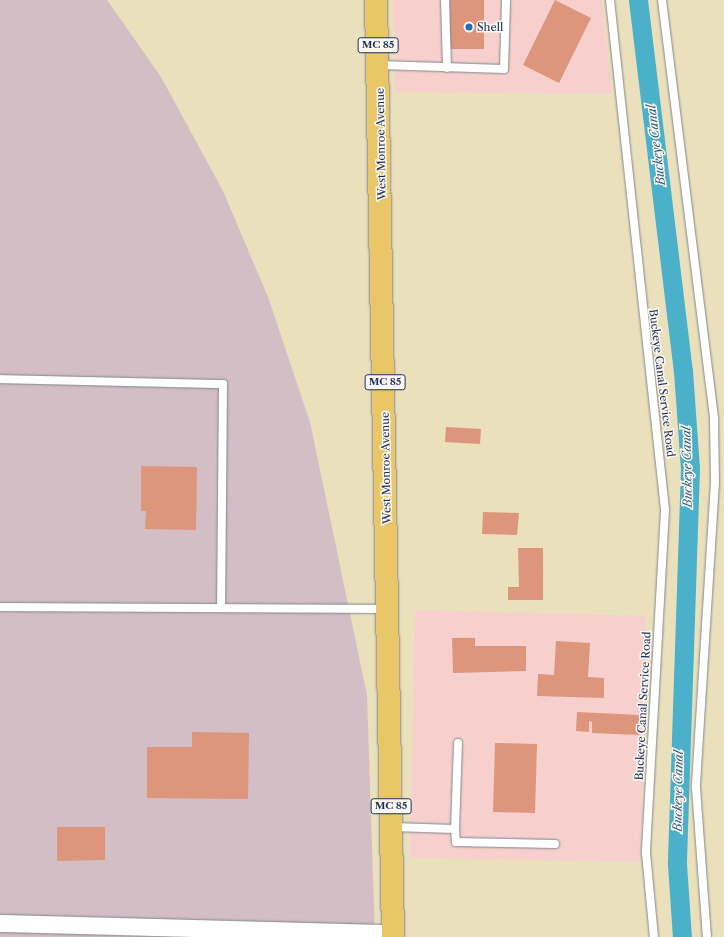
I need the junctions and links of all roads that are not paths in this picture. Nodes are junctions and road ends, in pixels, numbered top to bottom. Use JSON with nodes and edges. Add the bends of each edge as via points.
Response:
{"nodes":[{"id":1,"x":376,"y":0,"type":"edge"},
{"id":2,"x":445,"y":0,"type":"edge"},
{"id":3,"x":506,"y":0,"type":"edge"},
{"id":4,"x":610,"y":0,"type":"edge"},
{"id":5,"x":662,"y":0,"type":"edge"},
{"id":6,"x":379,"y":65,"type":"junction"},
{"id":7,"x":447,"y":68,"type":"junction"},
{"id":8,"x":0,"y":379,"type":"edge"},
{"id":9,"x":0,"y":607,"type":"edge"},
{"id":10,"x":221,"y":608,"type":"junction"},
{"id":11,"x":388,"y":608,"type":"junction"},
{"id":12,"x":458,"y":743,"type":"dead end"},
{"id":13,"x":392,"y":827,"type":"junction"},
{"id":14,"x":455,"y":828,"type":"junction"},
{"id":15,"x":555,"y":844,"type":"dead end"},
{"id":16,"x":0,"y":923,"type":"edge"},
{"id":17,"x":394,"y":935,"type":"edge"},
{"id":18,"x":654,"y":937,"type":"edge"},
{"id":19,"x":707,"y":937,"type":"edge"}],
"edges":[{"from":1,"to":6,"type":"main road","name":"West Monroe Avenue","number":"MC 85"},
{"from":2,"to":7,"type":"lane"},
{"from":3,"to":7,"type":"lane","via":[[504,68]]},
{"from":4,"to":18,"type":"lane","name":"Buckeye Canal Service Road","via":[[665,510],[646,853]]},
{"from":5,"to":19,"type":"lane","via":[[714,420],[715,482],[696,788]]},
{"from":6,"to":7,"type":"lane"},
{"from":6,"to":11,"type":"main road","name":"West Monroe Avenue","number":"MC 85"},
{"from":8,"to":10,"type":"lane","via":[[223,384]]},
{"from":9,"to":10,"type":"lane"},
{"from":10,"to":11,"type":"lane"},
{"from":11,"to":13,"type":"main road","name":"West Monroe Avenue","number":"MC 85"},
{"from":12,"to":14,"type":"lane"},
{"from":13,"to":14,"type":"lane"},
{"from":13,"to":17,"type":"main road","name":"West Monroe Avenue","number":"MC 85"},
{"from":14,"to":15,"type":"lane","via":[[456,842]]},
{"from":16,"to":17,"type":"street"}]}
